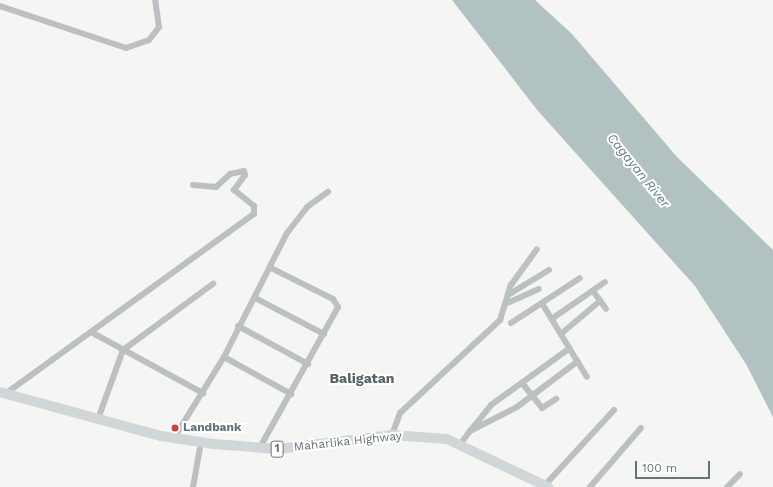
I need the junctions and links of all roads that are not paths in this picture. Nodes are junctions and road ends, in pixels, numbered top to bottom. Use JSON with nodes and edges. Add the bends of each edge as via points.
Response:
{"nodes":[{"id":1,"x":155,"y":0,"type":"edge"},
{"id":2,"x":0,"y":6,"type":"edge"},
{"id":3,"x":193,"y":185,"type":"dead end"},
{"id":4,"x":328,"y":192,"type":"dead end"},
{"id":5,"x":537,"y":249,"type":"dead end"},
{"id":6,"x":271,"y":268,"type":"junction"},
{"id":7,"x":549,"y":270,"type":"dead end"},
{"id":8,"x":580,"y":278,"type":"dead end"},
{"id":9,"x":605,"y":282,"type":"dead end"},
{"id":10,"x":213,"y":284,"type":"dead end"},
{"id":11,"x":539,"y":289,"type":"dead end"},
{"id":12,"x":593,"y":291,"type":"junction"},
{"id":13,"x":508,"y":296,"type":"junction"},
{"id":14,"x":255,"y":298,"type":"junction"},
{"id":15,"x":600,"y":301,"type":"junction"},
{"id":16,"x":505,"y":304,"type":"junction"},
{"id":17,"x":543,"y":305,"type":"junction"},
{"id":18,"x":606,"y":309,"type":"dead end"},
{"id":19,"x":553,"y":318,"type":"junction"},
{"id":20,"x":511,"y":323,"type":"dead end"},
{"id":21,"x":238,"y":326,"type":"junction"},
{"id":22,"x":91,"y":332,"type":"junction"},
{"id":23,"x":562,"y":333,"type":"junction"},
{"id":24,"x":324,"y":334,"type":"junction"},
{"id":25,"x":570,"y":348,"type":"junction"},
{"id":26,"x":123,"y":350,"type":"junction"},
{"id":27,"x":224,"y":357,"type":"junction"},
{"id":28,"x":578,"y":361,"type":"junction"},
{"id":29,"x":308,"y":364,"type":"junction"},
{"id":30,"x":587,"y":377,"type":"dead end"},
{"id":31,"x":522,"y":383,"type":"junction"},
{"id":32,"x":2,"y":393,"type":"edge"},
{"id":33,"x":203,"y":393,"type":"junction"},
{"id":34,"x":291,"y":394,"type":"junction"},
{"id":35,"x":532,"y":396,"type":"junction"},
{"id":36,"x":556,"y":399,"type":"dead end"},
{"id":37,"x":614,"y":410,"type":"dead end"},
{"id":38,"x":98,"y":419,"type":"junction"},
{"id":39,"x":641,"y":428,"type":"dead end"},
{"id":40,"x":470,"y":431,"type":"junction"},
{"id":41,"x":392,"y":435,"type":"junction"},
{"id":42,"x":174,"y":438,"type":"junction"},
{"id":43,"x":201,"y":442,"type":"junction"},
{"id":44,"x":461,"y":443,"type":"junction"},
{"id":45,"x":259,"y":449,"type":"junction"},
{"id":46,"x":740,"y":474,"type":"dead end"},
{"id":47,"x":546,"y":486,"type":"edge"},
{"id":48,"x":193,"y":487,"type":"edge"},
{"id":49,"x":590,"y":487,"type":"edge"},
{"id":50,"x":727,"y":487,"type":"edge"}],
"edges":[{"from":1,"to":2,"type":"street","via":[[159,27],[144,43],[126,48]]},
{"from":3,"to":22,"type":"street","via":[[216,187],[230,174],[245,172],[234,190],[254,206],[254,214]]},
{"from":4,"to":6,"type":"street","via":[[299,216]]},
{"from":5,"to":13,"type":"street","via":[[511,285]]},
{"from":6,"to":14,"type":"street"},
{"from":6,"to":24,"type":"street","via":[[336,302],[338,307]]},
{"from":7,"to":13,"type":"street"},
{"from":8,"to":17,"type":"street"},
{"from":9,"to":12,"type":"street"},
{"from":10,"to":26,"type":"street"},
{"from":11,"to":16,"type":"street"},
{"from":12,"to":15,"type":"street"},
{"from":12,"to":19,"type":"street"},
{"from":13,"to":16,"type":"street"},
{"from":14,"to":21,"type":"street"},
{"from":14,"to":24,"type":"street"},
{"from":15,"to":18,"type":"street"},
{"from":15,"to":23,"type":"street"},
{"from":16,"to":41,"type":"street","via":[[496,324],[400,413]]},
{"from":17,"to":19,"type":"street"},
{"from":17,"to":20,"type":"street"},
{"from":19,"to":23,"type":"street"},
{"from":21,"to":27,"type":"street"},
{"from":21,"to":29,"type":"street"},
{"from":22,"to":26,"type":"street"},
{"from":22,"to":32,"type":"street"},
{"from":23,"to":25,"type":"street"},
{"from":24,"to":29,"type":"street"},
{"from":25,"to":28,"type":"street"},
{"from":25,"to":31,"type":"street"},
{"from":26,"to":33,"type":"street"},
{"from":26,"to":38,"type":"street"},
{"from":27,"to":33,"type":"street"},
{"from":27,"to":34,"type":"street"},
{"from":28,"to":30,"type":"street"},
{"from":28,"to":35,"type":"street"},
{"from":29,"to":34,"type":"street"},
{"from":31,"to":35,"type":"street"},
{"from":31,"to":40,"type":"street","via":[[484,410]]},
{"from":32,"to":38,"type":"highway","name":"Maharlika Highway","number":"1"},
{"from":33,"to":42,"type":"street"},
{"from":34,"to":45,"type":"street"},
{"from":35,"to":36,"type":"street","via":[[542,408]]},
{"from":35,"to":40,"type":"street","via":[[488,424]]},
{"from":37,"to":47,"type":"street"},
{"from":38,"to":42,"type":"highway","name":"Maharlika Highway","number":"1"},
{"from":39,"to":49,"type":"street"},
{"from":40,"to":44,"type":"street"},
{"from":41,"to":44,"type":"highway","name":"Maharlika Highway","number":"1","via":[[447,439]]},
{"from":41,"to":45,"type":"highway","name":"Maharlika Highway","number":"1","via":[[310,448]]},
{"from":42,"to":43,"type":"highway","name":"Maharlika Highway","number":"1"},
{"from":43,"to":45,"type":"highway","name":"Maharlika Highway","number":"1"},
{"from":43,"to":48,"type":"street"},
{"from":44,"to":47,"type":"highway","name":"Maharlika Highway","number":"1"},
{"from":46,"to":50,"type":"street"}]}
